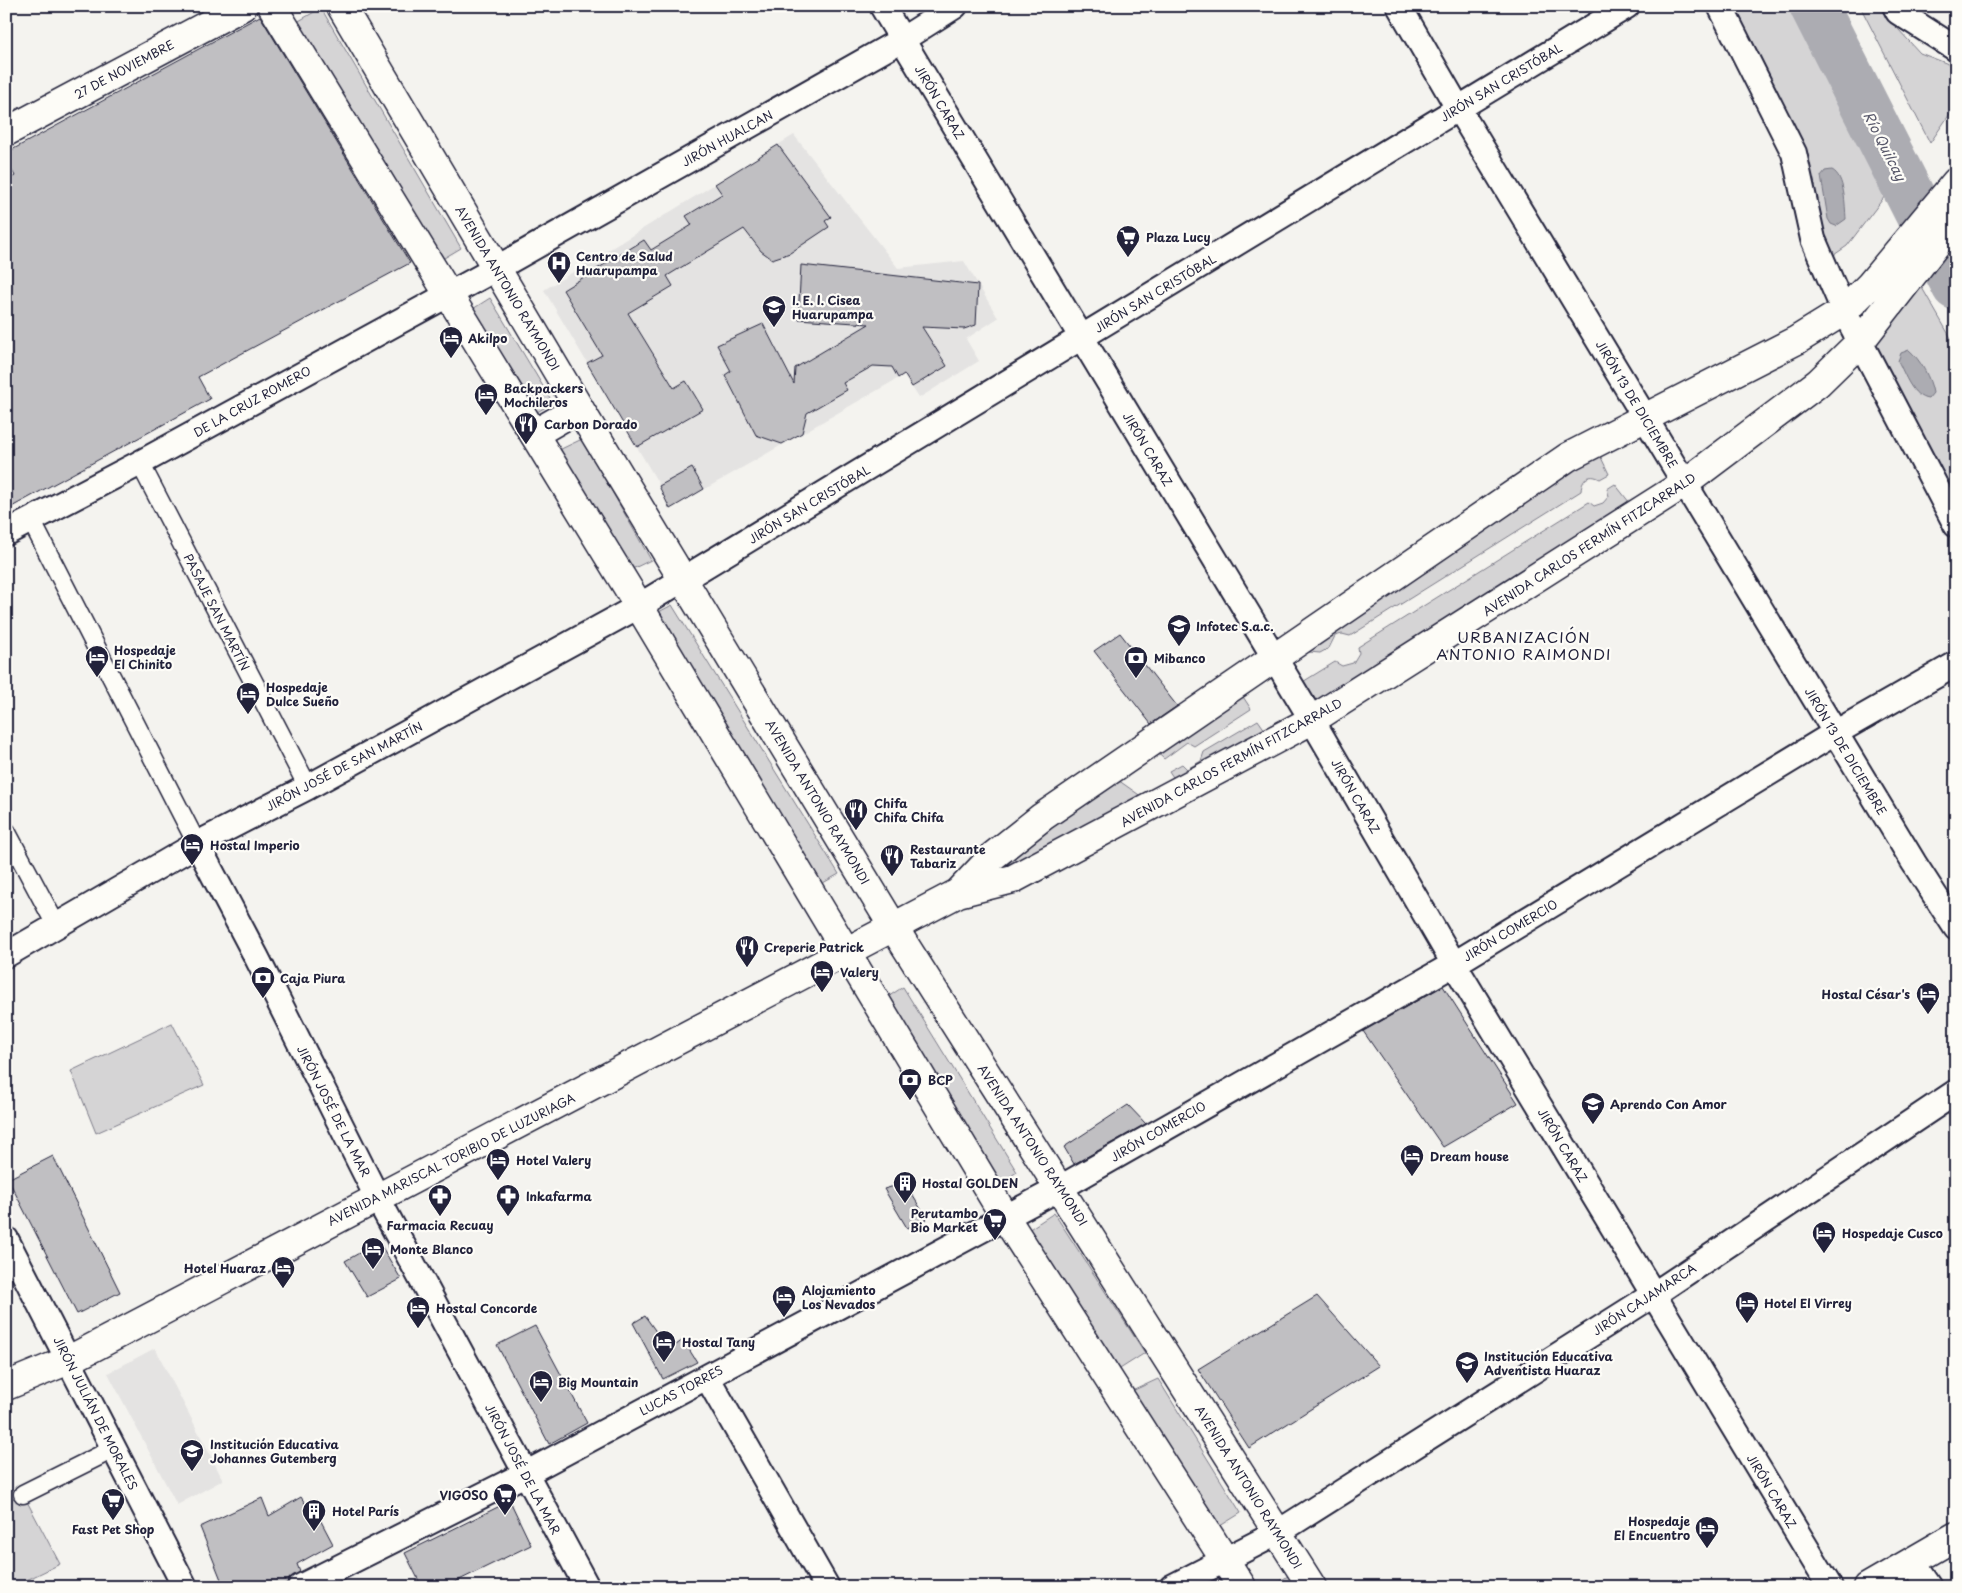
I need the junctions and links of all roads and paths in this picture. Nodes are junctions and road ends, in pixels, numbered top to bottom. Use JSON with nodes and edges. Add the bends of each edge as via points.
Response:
{"nodes":[{"id":1,"x":243,"y":6,"type":"edge"},
{"id":2,"x":272,"y":6,"type":"edge"},
{"id":3,"x":341,"y":6,"type":"edge"},
{"id":4,"x":882,"y":6,"type":"edge"},
{"id":5,"x":955,"y":6,"type":"edge"},
{"id":6,"x":1399,"y":6,"type":"edge"},
{"id":7,"x":1720,"y":6,"type":"edge"},
{"id":8,"x":1895,"y":6,"type":"edge"},
{"id":9,"x":1617,"y":9,"type":"edge"},
{"id":10,"x":903,"y":39,"type":"junction"},
{"id":11,"x":1956,"y":49,"type":"edge"},
{"id":12,"x":1458,"y":108,"type":"junction"},
{"id":13,"x":6,"y":132,"type":"edge"},
{"id":14,"x":1955,"y":183,"type":"edge"},
{"id":15,"x":1956,"y":219,"type":"edge"},
{"id":16,"x":497,"y":268,"type":"junction"},
{"id":17,"x":448,"y":294,"type":"junction"},
{"id":18,"x":1844,"y":311,"type":"junction"},
{"id":19,"x":1080,"y":338,"type":"junction"},
{"id":20,"x":1860,"y":342,"type":"junction"},
{"id":21,"x":579,"y":408,"type":"junction"},
{"id":22,"x":1645,"y":419,"type":"junction"},
{"id":23,"x":534,"y":434,"type":"junction"},
{"id":24,"x":140,"y":463,"type":"junction"},
{"id":25,"x":1685,"y":483,"type":"junction"},
{"id":26,"x":31,"y":520,"type":"junction"},
{"id":27,"x":1956,"y":525,"type":"edge"},
{"id":28,"x":6,"y":533,"type":"edge"},
{"id":29,"x":684,"y":580,"type":"junction"},
{"id":30,"x":639,"y":606,"type":"junction"},
{"id":31,"x":1274,"y":658,"type":"junction"},
{"id":32,"x":1956,"y":664,"type":"edge"},
{"id":33,"x":1312,"y":720,"type":"junction"},
{"id":34,"x":1836,"y":733,"type":"junction"},
{"id":35,"x":308,"y":787,"type":"junction"},
{"id":36,"x":6,"y":831,"type":"edge"},
{"id":37,"x":196,"y":844,"type":"junction"},
{"id":38,"x":958,"y":893,"type":"junction"},
{"id":39,"x":56,"y":925,"type":"junction"},
{"id":40,"x":894,"y":928,"type":"junction"},
{"id":41,"x":1956,"y":928,"type":"edge"},
{"id":42,"x":846,"y":952,"type":"junction"},
{"id":43,"x":6,"y":955,"type":"edge"},
{"id":44,"x":1454,"y":964,"type":"junction"},
{"id":45,"x":1956,"y":1092,"type":"edge"},
{"id":46,"x":1060,"y":1188,"type":"junction"},
{"id":47,"x":377,"y":1197,"type":"junction"},
{"id":48,"x":1005,"y":1217,"type":"junction"},
{"id":49,"x":6,"y":1240,"type":"edge"},
{"id":50,"x":1653,"y":1294,"type":"junction"},
{"id":51,"x":69,"y":1360,"type":"junction"},
{"id":52,"x":707,"y":1376,"type":"junction"},
{"id":53,"x":6,"y":1386,"type":"edge"},
{"id":54,"x":115,"y":1448,"type":"junction"},
{"id":55,"x":525,"y":1474,"type":"junction"},
{"id":56,"x":23,"y":1494,"type":"dead end"},
{"id":57,"x":1277,"y":1532,"type":"junction"},
{"id":58,"x":1956,"y":1536,"type":"edge"},
{"id":59,"x":1225,"y":1560,"type":"junction"},
{"id":60,"x":1912,"y":1562,"type":"junction"},
{"id":61,"x":184,"y":1586,"type":"edge"},
{"id":62,"x":300,"y":1587,"type":"edge"},
{"id":63,"x":587,"y":1587,"type":"edge"},
{"id":64,"x":827,"y":1587,"type":"edge"},
{"id":65,"x":1172,"y":1587,"type":"edge"},
{"id":66,"x":1242,"y":1587,"type":"edge"},
{"id":67,"x":1312,"y":1587,"type":"edge"},
{"id":68,"x":1830,"y":1587,"type":"edge"},
{"id":69,"x":1868,"y":1587,"type":"edge"},
{"id":70,"x":1930,"y":1587,"type":"edge"}],
"edges":[{"from":1,"to":13,"type":"main road","name":"27 DE NOVIEMBRE"},
{"from":2,"to":17,"type":"main road"},
{"from":3,"to":16,"type":"main road","name":"AVENIDA ANTONIO RAYMONDI"},
{"from":4,"to":10,"type":"street","name":"JIRÓN CARAZ"},
{"from":5,"to":10,"type":"street","name":"JIRÓN HUALCAN"},
{"from":6,"to":12,"type":"street","name":"JIRÓN 13 DE DICIEMBRE"},
{"from":7,"to":18,"type":"street","via":[[1794,153],[1813,239]]},
{"from":8,"to":11,"type":"street","via":[[1898,12]]},
{"from":9,"to":12,"type":"street","name":"JIRÓN SAN CRISTÓBAL"},
{"from":10,"to":16,"type":"street","name":"JIRÓN HUALCAN"},
{"from":10,"to":19,"type":"street","name":"JIRÓN CARAZ"},
{"from":12,"to":19,"type":"street","name":"JIRÓN SAN CRISTÓBAL"},
{"from":12,"to":22,"type":"street","name":"JIRÓN 13 DE DICIEMBRE"},
{"from":14,"to":18,"type":"main road","name":"AVENIDA CARLOS FERMÍN FITZCARRALD","via":[[1870,285]]},
{"from":15,"to":20,"type":"main road","name":"AVENIDA CARLOS FERMÍN FITZCARRALD"},
{"from":16,"to":17,"type":"street","name":"DE LA CRUZ ROMERO"},
{"from":16,"to":21,"type":"main road","name":"AVENIDA ANTONIO RAYMONDI"},
{"from":17,"to":23,"type":"main road"},
{"from":17,"to":24,"type":"street","name":"DE LA CRUZ ROMERO"},
{"from":18,"to":20,"type":"street"},
{"from":18,"to":22,"type":"main road","name":"AVENIDA CARLOS FERMÍN FITZCARRALD","via":[[1797,340]]},
{"from":19,"to":29,"type":"street","name":"JIRÓN SAN CRISTÓBAL"},
{"from":19,"to":31,"type":"street","name":"JIRÓN CARAZ"},
{"from":20,"to":25,"type":"main road","name":"AVENIDA CARLOS FERMÍN FITZCARRALD","via":[[1818,383]]},
{"from":20,"to":27,"type":"street"},
{"from":21,"to":23,"type":"main road"},
{"from":21,"to":29,"type":"main road","name":"AVENIDA ANTONIO RAYMONDI"},
{"from":22,"to":25,"type":"street","name":"JIRÓN 13 DE DICIEMBRE"},
{"from":22,"to":31,"type":"main road","name":"AVENIDA CARLOS FERMÍN FITZCARRALD","via":[[1568,457]]},
{"from":23,"to":30,"type":"main road"},
{"from":24,"to":26,"type":"street","name":"DE LA CRUZ ROMERO"},
{"from":24,"to":35,"type":"street","name":"PASAJE SAN MARTÍN"},
{"from":25,"to":33,"type":"main road","name":"AVENIDA CARLOS FERMÍN FITZCARRALD"},
{"from":25,"to":34,"type":"street","name":"JIRÓN 13 DE DICIEMBRE"},
{"from":26,"to":28,"type":"street","name":"DE LA CRUZ ROMERO"},
{"from":26,"to":37,"type":"street"},
{"from":29,"to":30,"type":"street","name":"JIRÓN JOSÉ DE SAN MARTÍN"},
{"from":29,"to":40,"type":"main road","name":"AVENIDA ANTONIO RAYMONDI"},
{"from":30,"to":35,"type":"street","name":"JIRÓN JOSÉ DE SAN MARTÍN"},
{"from":30,"to":42,"type":"main road"},
{"from":31,"to":33,"type":"street","name":"JIRÓN CARAZ"},
{"from":31,"to":38,"type":"main road","name":"AVENIDA CARLOS FERMÍN FITZCARRALD","via":[[1042,817],[992,856]]},
{"from":32,"to":34,"type":"street","name":"JIRÓN COMERCIO"},
{"from":33,"to":38,"type":"main road","name":"AVENIDA CARLOS FERMÍN FITZCARRALD","via":[[1013,879]]},
{"from":33,"to":44,"type":"street","name":"JIRÓN CARAZ"},
{"from":34,"to":41,"type":"street","name":"JIRÓN 13 DE DICIEMBRE"},
{"from":34,"to":44,"type":"street","name":"JIRÓN COMERCIO"},
{"from":35,"to":37,"type":"street","name":"JIRÓN JOSÉ DE SAN MARTÍN"},
{"from":36,"to":39,"type":"street"},
{"from":37,"to":39,"type":"street","name":"JIRÓN JOSÉ DE SAN MARTÍN"},
{"from":37,"to":47,"type":"street","name":"JIRÓN JOSÉ DE LA MAR"},
{"from":38,"to":40,"type":"main road","name":"AVENIDA CARLOS FERMÍN FITZCARRALD"},
{"from":39,"to":43,"type":"street","name":"JIRÓN JOSÉ DE SAN MARTÍN"},
{"from":40,"to":42,"type":"main road","name":"AVENIDA MARISCAL TORIBIO DE LUZURIAGA"},
{"from":40,"to":46,"type":"main road","name":"AVENIDA ANTONIO RAYMONDI"},
{"from":42,"to":47,"type":"main road","name":"AVENIDA MARISCAL TORIBIO DE LUZURIAGA"},
{"from":42,"to":48,"type":"main road"},
{"from":44,"to":46,"type":"street","name":"JIRÓN COMERCIO"},
{"from":44,"to":50,"type":"street","name":"JIRÓN CARAZ"},
{"from":45,"to":50,"type":"street","name":"JIRÓN CAJAMARCA"},
{"from":46,"to":48,"type":"street","name":"LUCAS TORRES"},
{"from":46,"to":57,"type":"main road","name":"AVENIDA ANTONIO RAYMONDI"},
{"from":47,"to":51,"type":"main road","name":"AVENIDA MARISCAL TORIBIO DE LUZURIAGA"},
{"from":47,"to":55,"type":"street","name":"JIRÓN JOSÉ DE LA MAR"},
{"from":48,"to":52,"type":"street","name":"LUCAS TORRES"},
{"from":48,"to":59,"type":"main road"},
{"from":49,"to":51,"type":"street","name":"JIRÓN JULIÁN DE MORALES"},
{"from":50,"to":57,"type":"street","name":"JIRÓN CAJAMARCA"},
{"from":50,"to":68,"type":"street","name":"JIRÓN CARAZ"},
{"from":51,"to":53,"type":"main road","name":"AVENIDA MARISCAL TORIBIO DE LUZURIAGA"},
{"from":51,"to":54,"type":"street","name":"JIRÓN JULIÁN DE MORALES"},
{"from":52,"to":55,"type":"street","name":"LUCAS TORRES"},
{"from":52,"to":64,"type":"street"},
{"from":54,"to":56,"type":"street"},
{"from":54,"to":61,"type":"street","name":"JIRÓN JULIÁN DE MORALES"},
{"from":55,"to":62,"type":"street","name":"LUCAS TORRES"},
{"from":55,"to":63,"type":"street","name":"JIRÓN JOSÉ DE LA MAR"},
{"from":57,"to":59,"type":"street","name":"JIRÓN CAJAMARCA"},
{"from":57,"to":67,"type":"main road","name":"AVENIDA ANTONIO RAYMONDI"},
{"from":58,"to":60,"type":"main road"},
{"from":59,"to":65,"type":"street","name":"JIRÓN CAJAMARCA"},
{"from":59,"to":66,"type":"main road"},
{"from":60,"to":69,"type":"main road"},
{"from":60,"to":70,"type":"street"}]}
